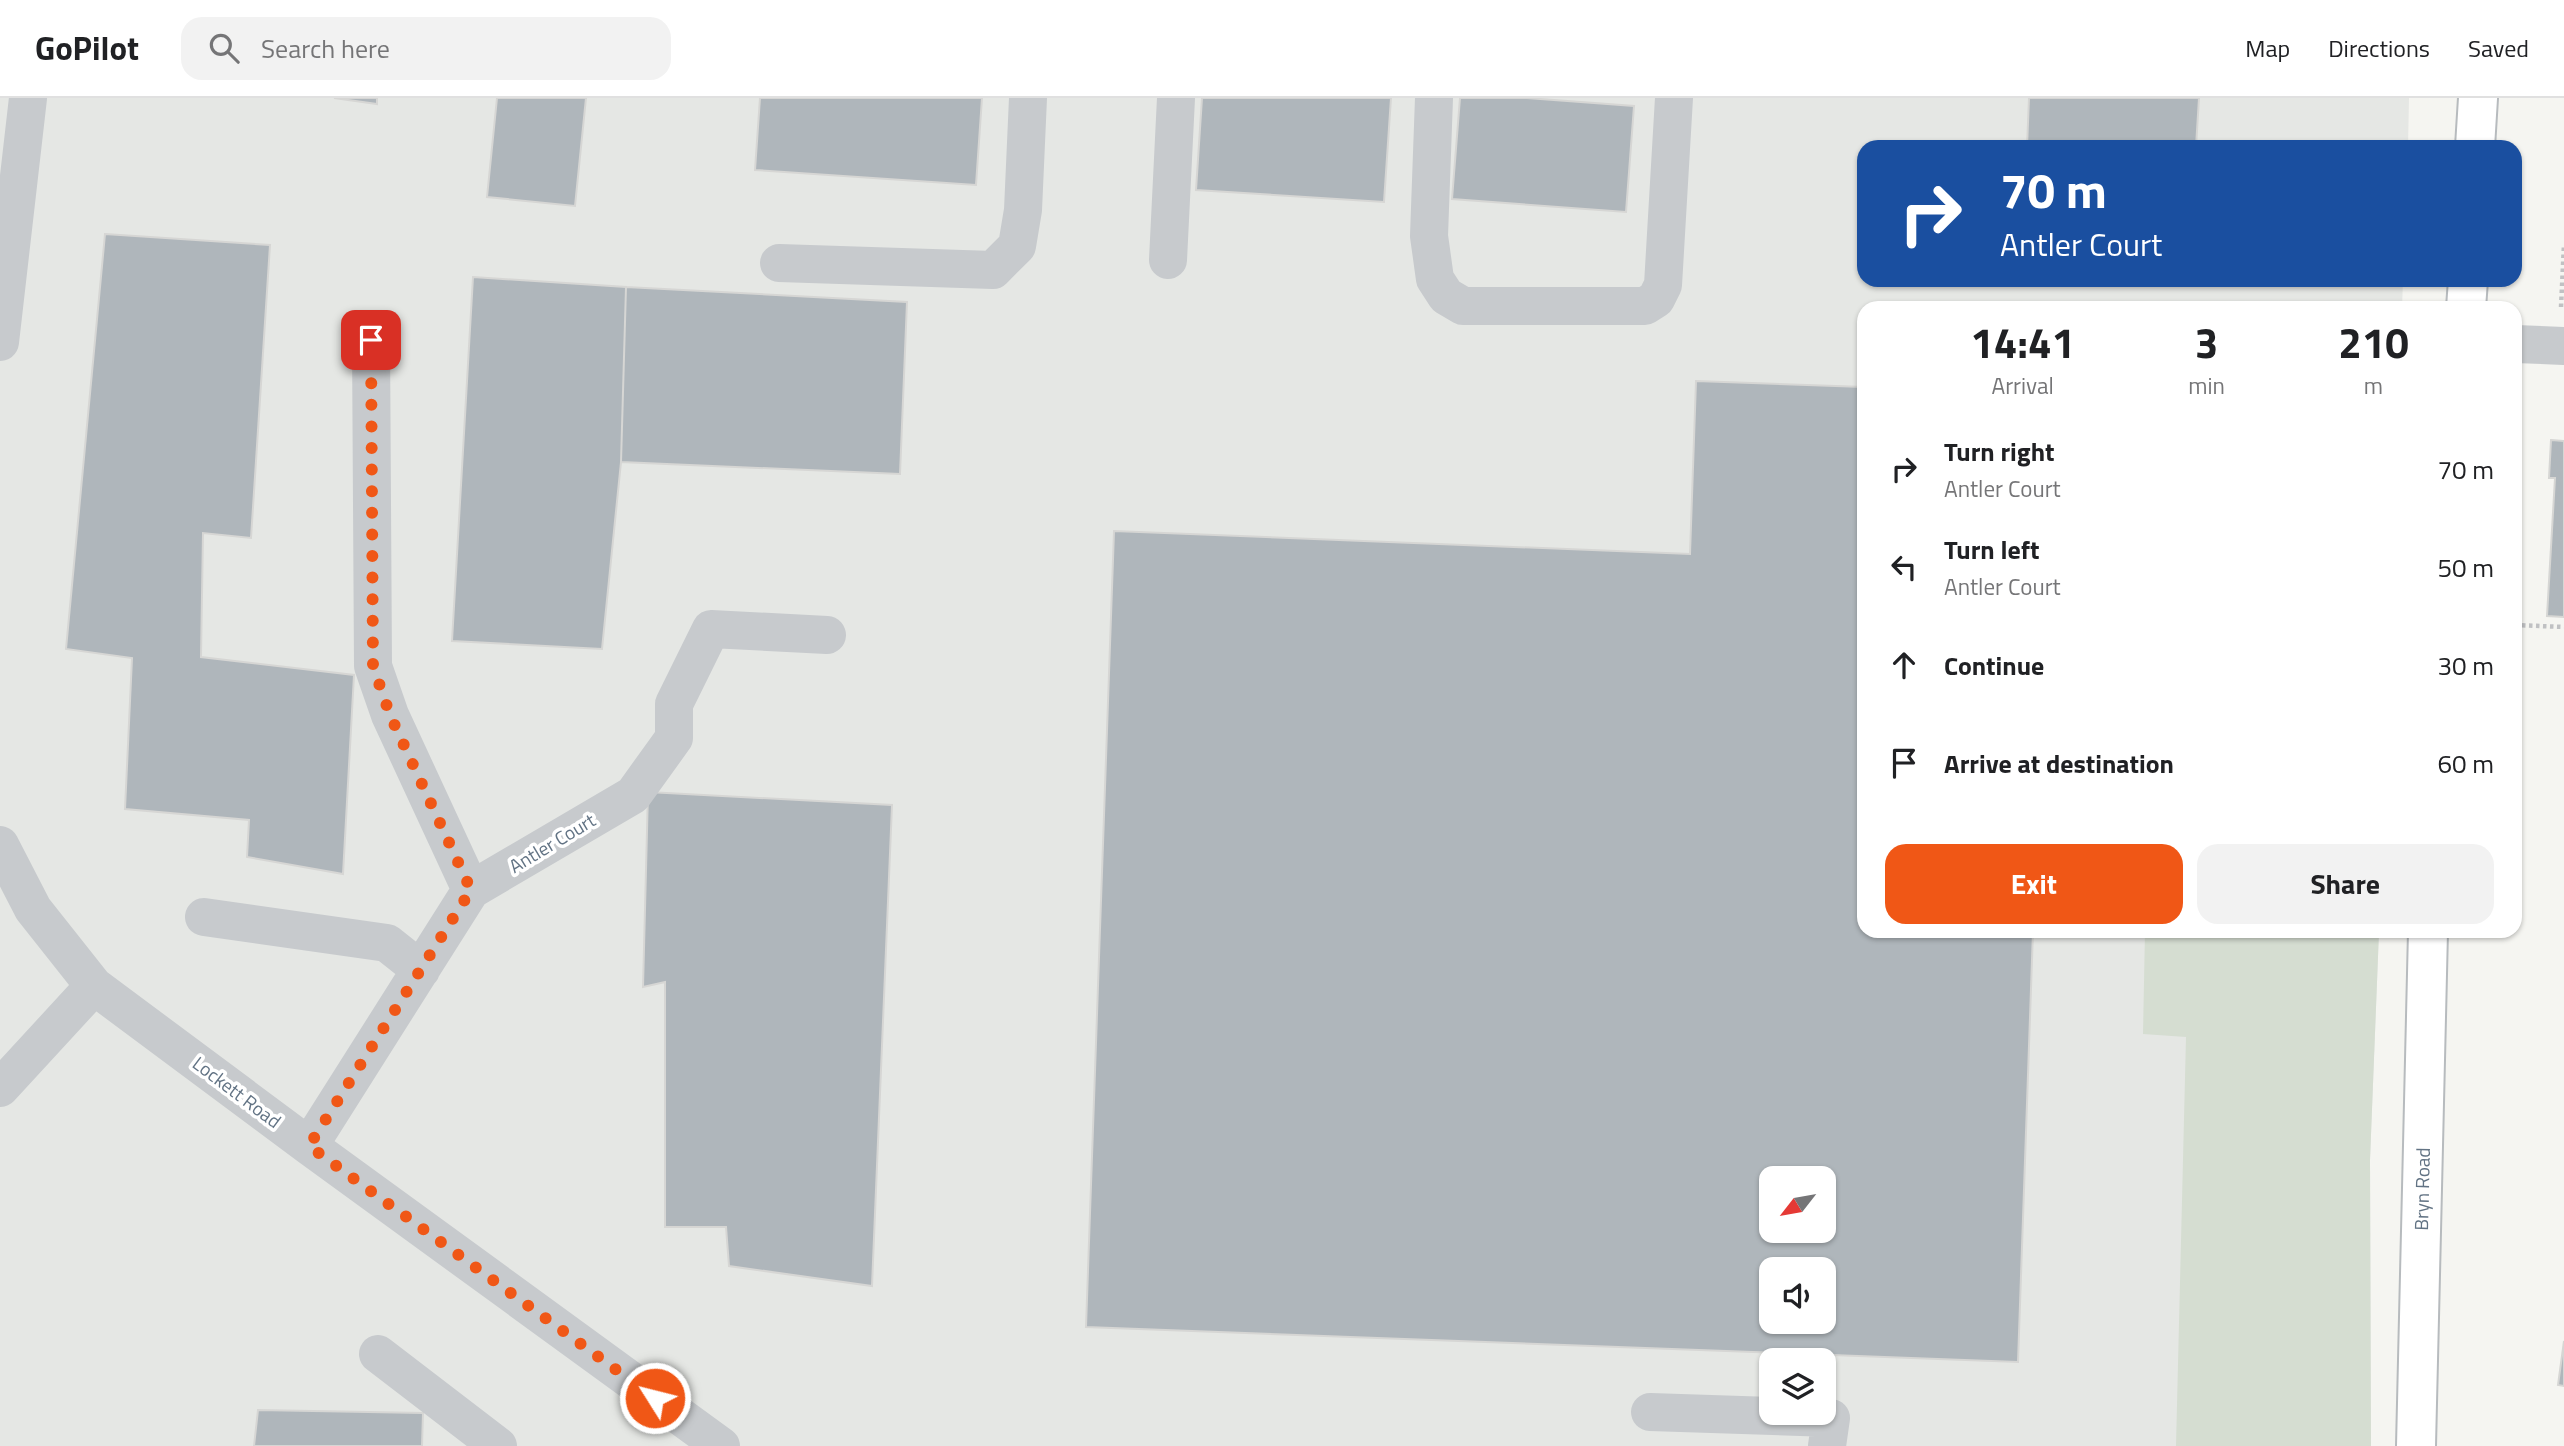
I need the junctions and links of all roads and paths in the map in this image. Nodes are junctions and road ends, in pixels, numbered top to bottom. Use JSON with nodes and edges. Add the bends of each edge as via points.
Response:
{"nodes":[{"id":1,"x":28,"y":98,"type":"edge"},
{"id":2,"x":1028,"y":98,"type":"edge"},
{"id":3,"x":1176,"y":98,"type":"edge"},
{"id":4,"x":1434,"y":98,"type":"edge"},
{"id":5,"x":1674,"y":98,"type":"edge"},
{"id":6,"x":2478,"y":98,"type":"edge"},
{"id":7,"x":2475,"y":140,"type":"edge"},
{"id":8,"x":2564,"y":243,"type":"edge"},
{"id":9,"x":1168,"y":260,"type":"dead end"},
{"id":10,"x":779,"y":264,"type":"dead end"},
{"id":11,"x":371,"y":340,"type":"dead end"},
{"id":12,"x":0,"y":342,"type":"edge"},
{"id":13,"x":2522,"y":344,"type":"edge"},
{"id":14,"x":2561,"y":346,"type":"edge"},
{"id":15,"x":2522,"y":625,"type":"edge"},
{"id":16,"x":2564,"y":627,"type":"edge"},
{"id":17,"x":827,"y":635,"type":"dead end"},
{"id":18,"x":0,"y":845,"type":"edge"},
{"id":19,"x":471,"y":890,"type":"junction"},
{"id":20,"x":204,"y":917,"type":"dead end"},
{"id":21,"x":2428,"y":938,"type":"edge"},
{"id":22,"x":421,"y":970,"type":"junction"},
{"id":23,"x":94,"y":986,"type":"junction"},
{"id":24,"x":0,"y":1088,"type":"edge"},
{"id":25,"x":309,"y":1146,"type":"junction"},
{"id":26,"x":378,"y":1354,"type":"dead end"},
{"id":27,"x":1650,"y":1412,"type":"dead end"},
{"id":28,"x":702,"y":1440,"type":"edge"},
{"id":29,"x":498,"y":1446,"type":"edge"},
{"id":30,"x":1827,"y":1446,"type":"edge"},
{"id":31,"x":2416,"y":1446,"type":"edge"}],
"edges":[{"from":1,"to":12,"type":"street"},
{"from":2,"to":10,"type":"street","via":[[1017,246],[993,270]]},
{"from":3,"to":9,"type":"street"},
{"from":4,"to":5,"type":"street","via":[[1429,236],[1434,279],[1446,296],[1463,306],[1645,306],[1656,299],[1663,285]]},
{"from":6,"to":7,"type":"main road"},
{"from":8,"to":14,"type":"path"},
{"from":11,"to":19,"type":"street","via":[[373,666],[390,715]]},
{"from":13,"to":14,"type":"street"},
{"from":15,"to":16,"type":"path"},
{"from":17,"to":19,"type":"street","name":"Antler Court","via":[[711,629],[674,704],[674,738],[633,795]]},
{"from":18,"to":23,"type":"street","name":"Lockett Road","via":[[33,909]]},
{"from":19,"to":22,"type":"street","name":"Antler Court"},
{"from":20,"to":22,"type":"street","via":[[387,943]]},
{"from":21,"to":31,"type":"main road","name":"Bryn Road"},
{"from":22,"to":25,"type":"street","name":"Antler Court"},
{"from":23,"to":24,"type":"street"},
{"from":23,"to":25,"type":"street","name":"Lockett Road"},
{"from":25,"to":28,"type":"street","name":"Lockett Road"},
{"from":26,"to":29,"type":"street"},
{"from":27,"to":30,"type":"street","via":[[1830,1419]]}]}
